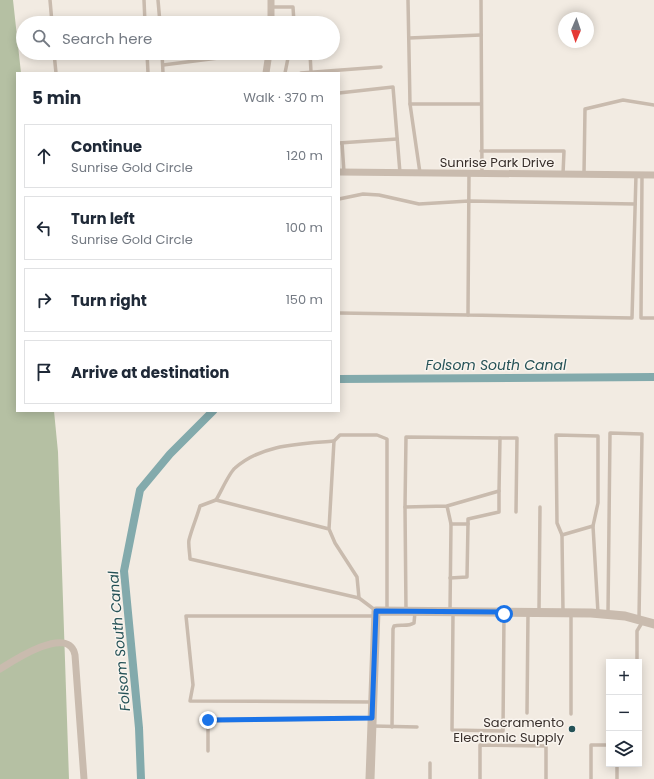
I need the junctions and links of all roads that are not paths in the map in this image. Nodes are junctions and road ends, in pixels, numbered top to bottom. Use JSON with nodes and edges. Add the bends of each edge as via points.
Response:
{"nodes":[{"id":1,"x":50,"y":0,"type":"edge"},
{"id":2,"x":144,"y":0,"type":"edge"},
{"id":3,"x":158,"y":0,"type":"edge"},
{"id":4,"x":408,"y":0,"type":"edge"},
{"id":5,"x":481,"y":0,"type":"edge"},
{"id":6,"x":271,"y":3,"type":"edge"},
{"id":7,"x":51,"y":16,"type":"edge"},
{"id":8,"x":145,"y":16,"type":"edge"},
{"id":9,"x":159,"y":16,"type":"edge"},
{"id":10,"x":271,"y":16,"type":"edge"},
{"id":11,"x":294,"y":16,"type":"edge"},
{"id":12,"x":481,"y":35,"type":"junction"},
{"id":13,"x":409,"y":38,"type":"junction"},
{"id":14,"x":55,"y":60,"type":"edge"},
{"id":15,"x":147,"y":60,"type":"edge"},
{"id":16,"x":163,"y":60,"type":"edge"},
{"id":17,"x":203,"y":60,"type":"edge"},
{"id":18,"x":268,"y":60,"type":"edge"},
{"id":19,"x":287,"y":60,"type":"edge"},
{"id":20,"x":310,"y":60,"type":"edge"},
{"id":21,"x":163,"y":65,"type":"junction"},
{"id":22,"x":381,"y":67,"type":"dead end"},
{"id":23,"x":56,"y":72,"type":"edge"},
{"id":24,"x":148,"y":72,"type":"edge"},
{"id":25,"x":163,"y":72,"type":"edge"},
{"id":26,"x":266,"y":72,"type":"edge"},
{"id":27,"x":285,"y":72,"type":"edge"},
{"id":28,"x":311,"y":72,"type":"edge"},
{"id":29,"x":340,"y":93,"type":"edge"},
{"id":30,"x":410,"y":104,"type":"junction"},
{"id":31,"x":481,"y":104,"type":"junction"},
{"id":32,"x":654,"y":105,"type":"edge"},
{"id":33,"x":397,"y":138,"type":"junction"},
{"id":34,"x":341,"y":143,"type":"edge"},
{"id":35,"x":482,"y":151,"type":"junction"},
{"id":36,"x":342,"y":172,"type":"edge"},
{"id":37,"x":400,"y":173,"type":"junction"},
{"id":38,"x":420,"y":173,"type":"junction"},
{"id":39,"x":469,"y":173,"type":"junction"},
{"id":40,"x":482,"y":174,"type":"junction"},
{"id":41,"x":563,"y":174,"type":"junction"},
{"id":42,"x":584,"y":174,"type":"junction"},
{"id":43,"x":639,"y":175,"type":"junction"},
{"id":44,"x":654,"y":175,"type":"edge"},
{"id":45,"x":340,"y":199,"type":"edge"},
{"id":46,"x":469,"y":201,"type":"junction"},
{"id":47,"x":635,"y":204,"type":"junction"},
{"id":48,"x":340,"y":312,"type":"edge"},
{"id":49,"x":468,"y":315,"type":"junction"},
{"id":50,"x":654,"y":318,"type":"edge"},
{"id":51,"x":500,"y":438,"type":"junction"},
{"id":52,"x":334,"y":441,"type":"junction"},
{"id":53,"x":499,"y":491,"type":"junction"},
{"id":54,"x":216,"y":500,"type":"junction"},
{"id":55,"x":447,"y":506,"type":"junction"},
{"id":56,"x":405,"y":507,"type":"junction"},
{"id":57,"x":540,"y":507,"type":"dead end"},
{"id":58,"x":516,"y":512,"type":"dead end"},
{"id":59,"x":451,"y":524,"type":"junction"},
{"id":60,"x":468,"y":524,"type":"junction"},
{"id":61,"x":593,"y":526,"type":"junction"},
{"id":62,"x":329,"y":529,"type":"junction"},
{"id":63,"x":562,"y":535,"type":"junction"},
{"id":64,"x":450,"y":578,"type":"junction"},
{"id":65,"x":359,"y":598,"type":"junction"},
{"id":66,"x":387,"y":611,"type":"junction"},
{"id":67,"x":411,"y":611,"type":"junction"},
{"id":68,"x":452,"y":612,"type":"junction"},
{"id":69,"x":504,"y":612,"type":"junction"},
{"id":70,"x":528,"y":612,"type":"junction"},
{"id":71,"x":539,"y":613,"type":"junction"},
{"id":72,"x":567,"y":613,"type":"junction"},
{"id":73,"x":376,"y":614,"type":"junction"},
{"id":74,"x":598,"y":614,"type":"junction"},
{"id":75,"x":608,"y":614,"type":"junction"},
{"id":76,"x":642,"y":620,"type":"junction"},
{"id":77,"x":654,"y":624,"type":"edge"},
{"id":78,"x":636,"y":659,"type":"edge"},
{"id":79,"x":0,"y":669,"type":"edge"},
{"id":80,"x":372,"y":702,"type":"junction"},
{"id":81,"x":527,"y":713,"type":"dead end"},
{"id":82,"x":571,"y":714,"type":"dead end"},
{"id":83,"x":372,"y":722,"type":"junction"},
{"id":84,"x":392,"y":727,"type":"junction"},
{"id":85,"x":417,"y":728,"type":"dead end"},
{"id":86,"x":606,"y":745,"type":"edge"},
{"id":87,"x":208,"y":751,"type":"dead end"},
{"id":88,"x":430,"y":763,"type":"dead end"},
{"id":89,"x":617,"y":767,"type":"edge"},
{"id":90,"x":84,"y":779,"type":"edge"},
{"id":91,"x":370,"y":779,"type":"edge"},
{"id":92,"x":430,"y":779,"type":"edge"},
{"id":93,"x":480,"y":779,"type":"edge"},
{"id":94,"x":546,"y":779,"type":"edge"},
{"id":95,"x":591,"y":779,"type":"edge"},
{"id":96,"x":617,"y":779,"type":"edge"}],
"edges":[{"from":1,"to":7,"type":"lane"},
{"from":2,"to":8,"type":"lane"},
{"from":3,"to":9,"type":"lane"},
{"from":4,"to":13,"type":"lane"},
{"from":5,"to":12,"type":"lane"},
{"from":6,"to":10,"type":"street"},
{"from":6,"to":11,"type":"lane","via":[[293,6]]},
{"from":12,"to":13,"type":"lane"},
{"from":12,"to":31,"type":"lane"},
{"from":13,"to":30,"type":"lane"},
{"from":14,"to":23,"type":"lane"},
{"from":15,"to":24,"type":"lane"},
{"from":16,"to":21,"type":"lane"},
{"from":17,"to":21,"type":"lane"},
{"from":18,"to":26,"type":"street"},
{"from":19,"to":27,"type":"lane"},
{"from":20,"to":28,"type":"lane"},
{"from":21,"to":25,"type":"lane"},
{"from":22,"to":28,"type":"lane"},
{"from":29,"to":33,"type":"lane","via":[[393,87]]},
{"from":30,"to":31,"type":"lane"},
{"from":30,"to":38,"type":"lane"},
{"from":31,"to":35,"type":"lane"},
{"from":32,"to":42,"type":"lane","via":[[623,100],[586,109]]},
{"from":33,"to":34,"type":"lane"},
{"from":33,"to":37,"type":"lane"},
{"from":34,"to":36,"type":"lane"},
{"from":35,"to":40,"type":"lane"},
{"from":35,"to":41,"type":"lane","via":[[564,151]]},
{"from":36,"to":37,"type":"street","name":"Sunrise Park Drive"},
{"from":37,"to":38,"type":"street","name":"Sunrise Park Drive"},
{"from":38,"to":39,"type":"street","name":"Sunrise Park Drive"},
{"from":39,"to":40,"type":"street","name":"Sunrise Park Drive"},
{"from":39,"to":46,"type":"lane"},
{"from":40,"to":41,"type":"street","name":"Sunrise Park Drive"},
{"from":41,"to":42,"type":"street","name":"Sunrise Park Drive"},
{"from":42,"to":43,"type":"street","name":"Sunrise Park Drive"},
{"from":43,"to":44,"type":"street","name":"Sunrise Park Drive"},
{"from":43,"to":47,"type":"lane"},
{"from":43,"to":50,"type":"lane","via":[[641,318]]},
{"from":45,"to":46,"type":"lane","via":[[363,194],[419,204]]},
{"from":46,"to":47,"type":"lane"},
{"from":46,"to":49,"type":"lane"},
{"from":47,"to":49,"type":"lane","via":[[632,318]]},
{"from":48,"to":49,"type":"lane"},
{"from":51,"to":53,"type":"lane"},
{"from":51,"to":56,"type":"lane","via":[[406,437]]},
{"from":51,"to":58,"type":"lane","via":[[517,438]]},
{"from":52,"to":54,"type":"lane","via":[[279,446],[256,454],[234,468]]},
{"from":52,"to":62,"type":"lane"},
{"from":52,"to":66,"type":"lane","via":[[340,435],[377,435],[387,439]]},
{"from":53,"to":55,"type":"lane"},
{"from":53,"to":60,"type":"lane","via":[[499,512],[468,519]]},
{"from":54,"to":62,"type":"lane"},
{"from":54,"to":65,"type":"lane","via":[[200,506],[189,542],[190,559]]},
{"from":55,"to":56,"type":"lane"},
{"from":55,"to":59,"type":"lane"},
{"from":56,"to":67,"type":"lane"},
{"from":57,"to":71,"type":"lane"},
{"from":59,"to":60,"type":"lane"},
{"from":59,"to":64,"type":"lane"},
{"from":60,"to":64,"type":"lane","via":[[467,577]]},
{"from":61,"to":63,"type":"lane"},
{"from":61,"to":63,"type":"lane","via":[[598,503],[598,436],[556,435],[557,523]]},
{"from":61,"to":74,"type":"lane"},
{"from":62,"to":65,"type":"lane","via":[[357,577]]},
{"from":63,"to":72,"type":"lane"},
{"from":64,"to":68,"type":"lane"},
{"from":65,"to":73,"type":"lane"},
{"from":66,"to":67,"type":"street"},
{"from":66,"to":73,"type":"street"},
{"from":67,"to":68,"type":"street"},
{"from":67,"to":84,"type":"lane","via":[[414,623],[412,625],[397,625],[393,629]]},
{"from":68,"to":69,"type":"street"},
{"from":68,"to":69,"type":"lane","via":[[452,730],[503,731]]},
{"from":69,"to":70,"type":"street"},
{"from":70,"to":71,"type":"street"},
{"from":70,"to":81,"type":"lane"},
{"from":71,"to":72,"type":"street"},
{"from":72,"to":74,"type":"street"},
{"from":72,"to":82,"type":"lane"},
{"from":73,"to":80,"type":"street"},
{"from":73,"to":80,"type":"lane","via":[[186,616],[193,685],[190,701]]},
{"from":74,"to":75,"type":"street"},
{"from":75,"to":76,"type":"street"},
{"from":75,"to":76,"type":"lane","via":[[610,433],[642,434]]},
{"from":76,"to":77,"type":"street"},
{"from":76,"to":78,"type":"lane","via":[[637,631]]},
{"from":79,"to":90,"type":"street","via":[[36,648],[66,643],[72,647],[75,655]]},
{"from":80,"to":83,"type":"street"},
{"from":83,"to":84,"type":"lane"},
{"from":83,"to":87,"type":"lane","via":[[208,720]]},
{"from":83,"to":91,"type":"street"},
{"from":84,"to":85,"type":"lane"},
{"from":86,"to":95,"type":"lane","via":[[591,745]]},
{"from":88,"to":92,"type":"lane"},
{"from":89,"to":96,"type":"lane"},
{"from":93,"to":94,"type":"lane","via":[[480,745],[546,746]]}]}
